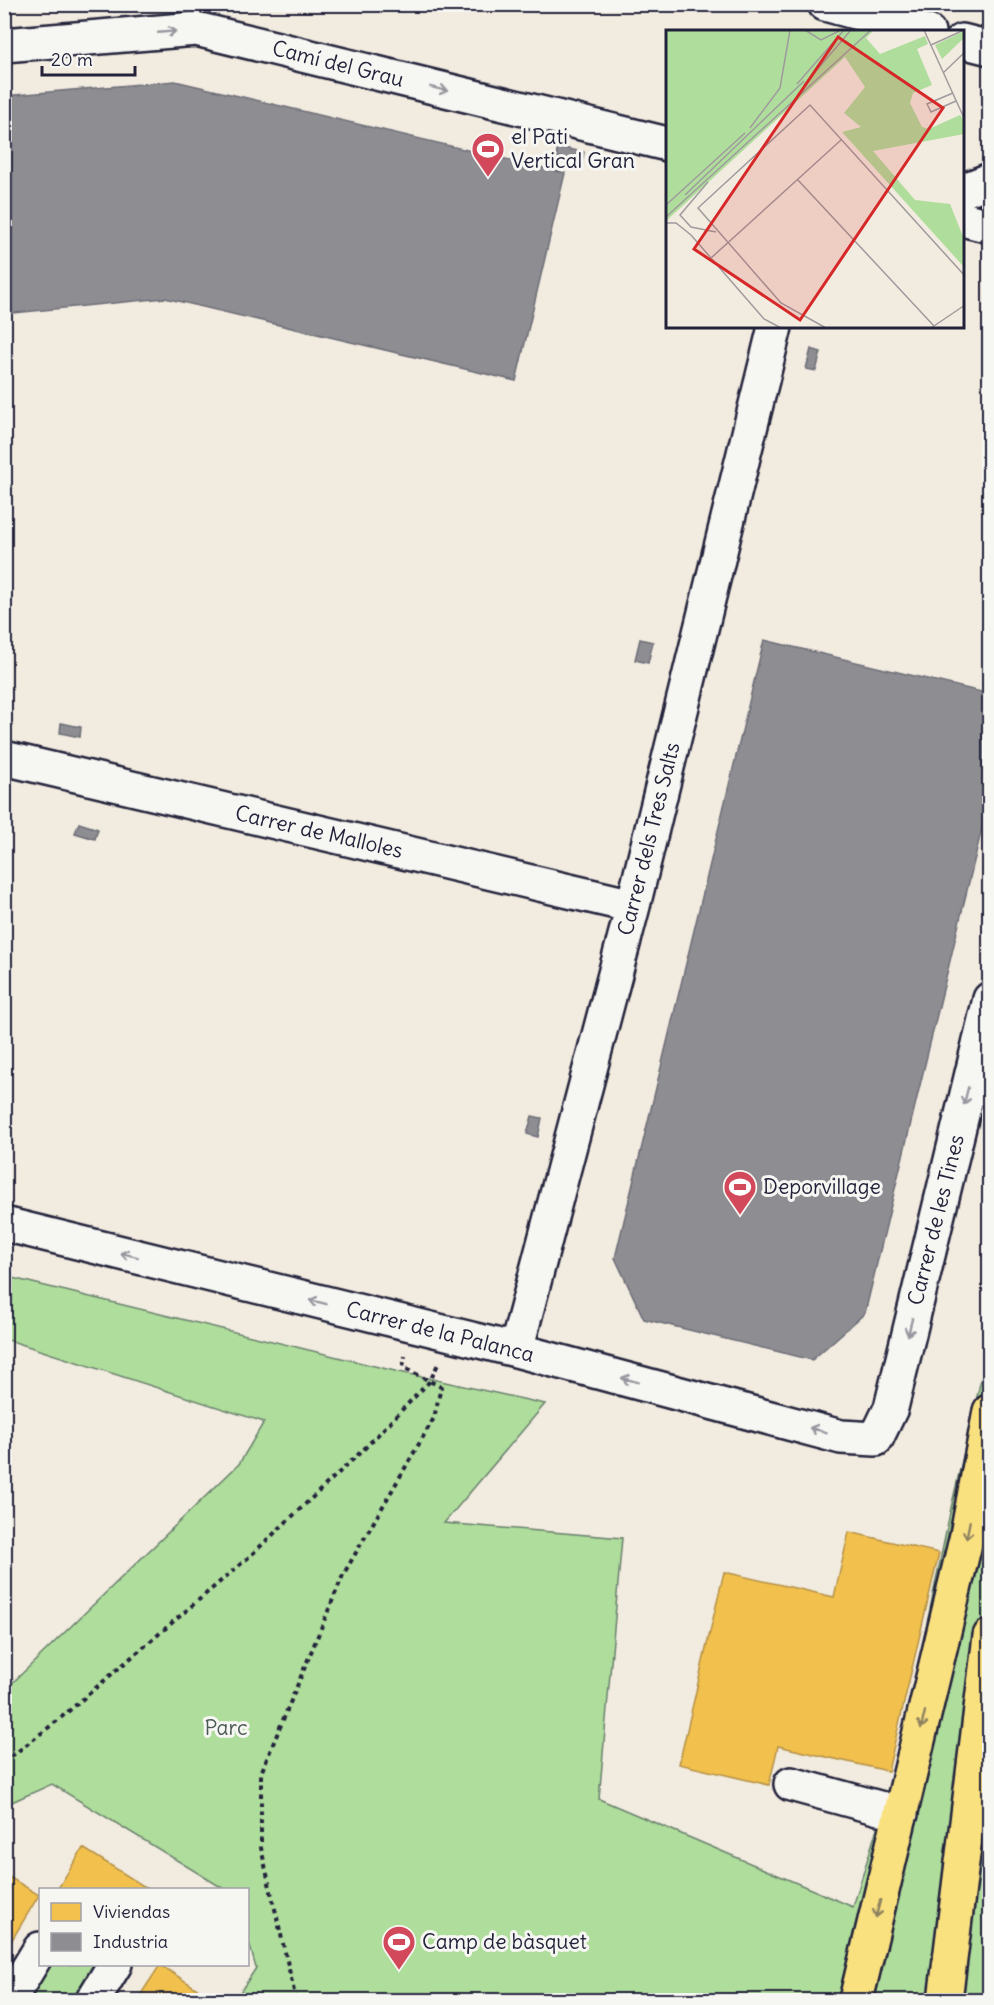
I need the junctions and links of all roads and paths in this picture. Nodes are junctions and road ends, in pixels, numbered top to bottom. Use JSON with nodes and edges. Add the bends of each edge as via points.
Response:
{"nodes":[{"id":1,"x":839,"y":16,"type":"edge"},
{"id":2,"x":917,"y":30,"type":"edge"},
{"id":3,"x":964,"y":41,"type":"edge"},
{"id":4,"x":4,"y":45,"type":"edge"},
{"id":5,"x":990,"y":48,"type":"edge"},
{"id":6,"x":666,"y":144,"type":"edge"},
{"id":7,"x":990,"y":180,"type":"edge"},
{"id":8,"x":964,"y":191,"type":"edge"},
{"id":9,"x":964,"y":219,"type":"edge"},
{"id":10,"x":990,"y":226,"type":"edge"},
{"id":11,"x":775,"y":328,"type":"edge"},
{"id":12,"x":4,"y":758,"type":"edge"},
{"id":13,"x":633,"y":906,"type":"junction"},
{"id":14,"x":990,"y":999,"type":"edge"},
{"id":15,"x":4,"y":1224,"type":"edge"},
{"id":16,"x":408,"y":1324,"type":"junction"},
{"id":17,"x":452,"y":1335,"type":"junction"},
{"id":18,"x":516,"y":1350,"type":"junction"},
{"id":19,"x":430,"y":1381,"type":"junction"},
{"id":20,"x":990,"y":1410,"type":"edge"},
{"id":21,"x":876,"y":1439,"type":"joint"},
{"id":22,"x":990,"y":1636,"type":"edge"},
{"id":23,"x":4,"y":1762,"type":"edge"},
{"id":24,"x":990,"y":1772,"type":"edge"},
{"id":25,"x":790,"y":1784,"type":"dead end"},
{"id":26,"x":901,"y":1814,"type":"junction"},
{"id":27,"x":39,"y":1951,"type":"edge"},
{"id":28,"x":114,"y":1966,"type":"edge"},
{"id":29,"x":9,"y":2001,"type":"edge"},
{"id":30,"x":93,"y":2001,"type":"edge"},
{"id":31,"x":296,"y":2001,"type":"edge"},
{"id":32,"x":856,"y":2001,"type":"edge"},
{"id":33,"x":945,"y":2001,"type":"edge"},
{"id":34,"x":967,"y":2001,"type":"edge"}],
"edges":[{"from":1,"to":2,"type":"street"},
{"from":3,"to":5,"type":"street"},
{"from":4,"to":6,"type":"street","name":"Camí del Grau","one_way":true,"via":[[196,29]]},
{"from":7,"to":8,"type":"street"},
{"from":9,"to":10,"type":"street"},
{"from":11,"to":13,"type":"street","name":"Carrer dels Tres Salts"},
{"from":12,"to":13,"type":"street","name":"Carrer de Malloles"},
{"from":13,"to":18,"type":"street","name":"Carrer dels Tres Salts"},
{"from":14,"to":21,"type":"street","name":"Carrer de les Tines","one_way":true,"via":[[891,1408]]},
{"from":16,"to":15,"type":"street","name":"Carrer de la Palanca","one_way":true},
{"from":16,"to":17,"type":"street","name":"Carrer de la Palanca"},
{"from":16,"to":19,"type":"path","via":[[404,1367]]},
{"from":17,"to":18,"type":"street","name":"Carrer de la Palanca"},
{"from":17,"to":19,"type":"path"},
{"from":21,"to":18,"type":"street","name":"Carrer de la Palanca","one_way":true,"via":[[841,1437]]},
{"from":19,"to":23,"type":"path","via":[[249,1557]]},
{"from":19,"to":31,"type":"path","via":[[441,1387],[434,1418],[343,1575],[261,1773],[261,1848]]},
{"from":20,"to":26,"type":"main road","one_way":true,"via":[[968,1535]]},
{"from":22,"to":33,"type":"main road"},
{"from":24,"to":34,"type":"main road"},
{"from":25,"to":26,"type":"street"},
{"from":26,"to":32,"type":"main road","one_way":true},
{"from":27,"to":29,"type":"street"},
{"from":28,"to":30,"type":"street"}]}
